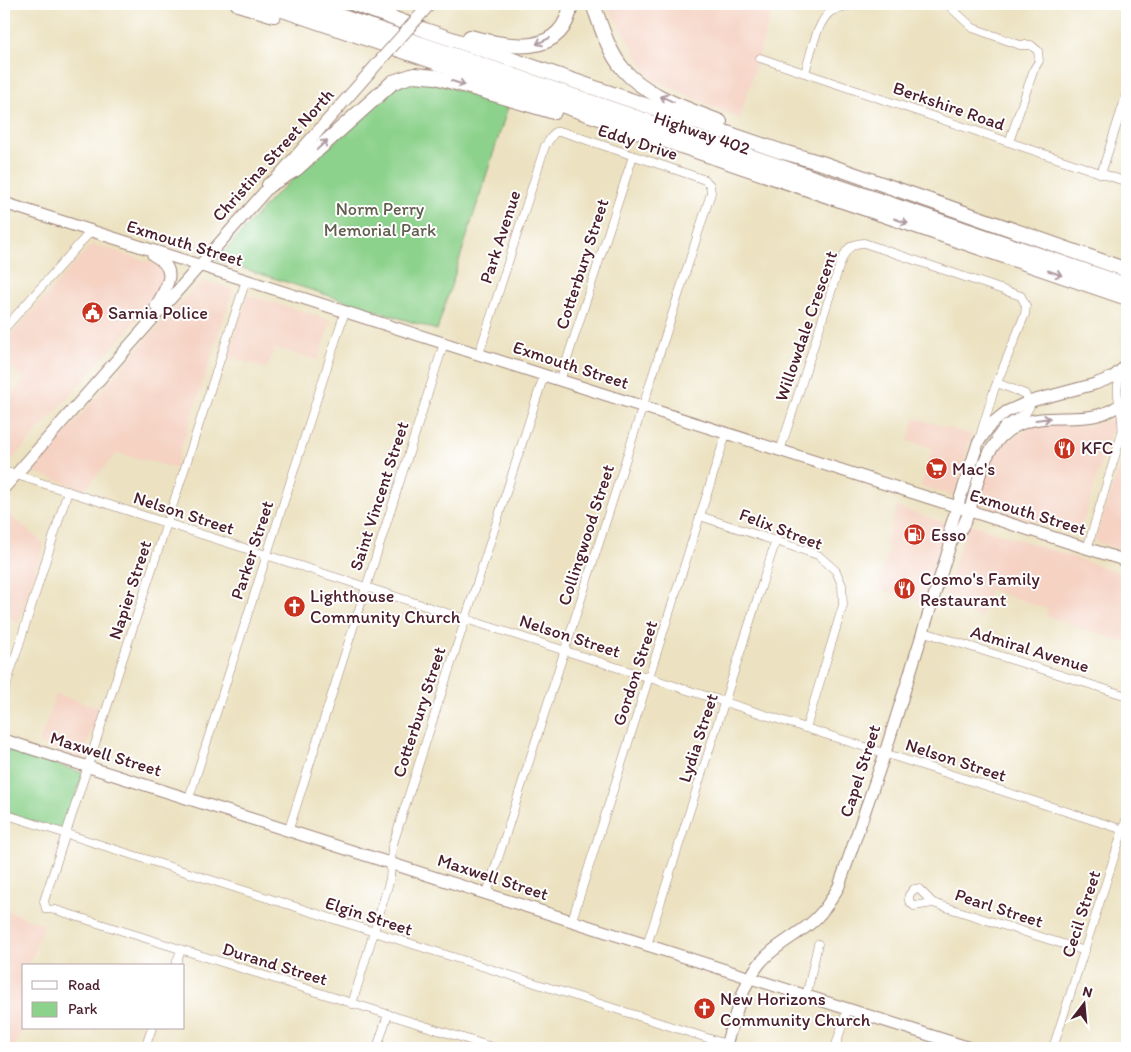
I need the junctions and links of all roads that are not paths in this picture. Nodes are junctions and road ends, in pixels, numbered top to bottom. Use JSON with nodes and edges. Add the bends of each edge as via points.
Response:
{"nodes":[{"id":1,"x":238,"y":4,"type":"edge"},
{"id":2,"x":265,"y":4,"type":"edge"},
{"id":3,"x":305,"y":4,"type":"edge"},
{"id":4,"x":327,"y":4,"type":"edge"},
{"id":5,"x":354,"y":4,"type":"edge"},
{"id":6,"x":430,"y":4,"type":"edge"},
{"id":7,"x":571,"y":4,"type":"edge"},
{"id":8,"x":593,"y":4,"type":"edge"},
{"id":9,"x":863,"y":4,"type":"edge"},
{"id":10,"x":947,"y":4,"type":"edge"},
{"id":11,"x":389,"y":16,"type":"junction"},
{"id":12,"x":760,"y":58,"type":"dead end"},
{"id":13,"x":440,"y":64,"type":"junction"},
{"id":14,"x":805,"y":73,"type":"junction"},
{"id":15,"x":1127,"y":93,"type":"edge"},
{"id":16,"x":555,"y":132,"type":"joint"},
{"id":17,"x":1009,"y":142,"type":"junction"},
{"id":18,"x":632,"y":156,"type":"junction"},
{"id":19,"x":825,"y":164,"type":"junction"},
{"id":20,"x":1101,"y":174,"type":"junction"},
{"id":21,"x":1127,"y":182,"type":"edge"},
{"id":22,"x":269,"y":185,"type":"junction"},
{"id":23,"x":710,"y":185,"type":"joint"},
{"id":24,"x":4,"y":203,"type":"edge"},
{"id":25,"x":855,"y":205,"type":"junction"},
{"id":26,"x":90,"y":232,"type":"junction"},
{"id":27,"x":139,"y":247,"type":"junction"},
{"id":28,"x":198,"y":265,"type":"junction"},
{"id":29,"x":1127,"y":270,"type":"edge"},
{"id":30,"x":1127,"y":277,"type":"edge"},
{"id":31,"x":246,"y":280,"type":"junction"},
{"id":32,"x":1127,"y":285,"type":"edge"},
{"id":33,"x":1127,"y":298,"type":"edge"},
{"id":34,"x":1024,"y":301,"type":"joint"},
{"id":35,"x":345,"y":311,"type":"junction"},
{"id":36,"x":150,"y":319,"type":"junction"},
{"id":37,"x":4,"y":329,"type":"edge"},
{"id":38,"x":444,"y":343,"type":"junction"},
{"id":39,"x":479,"y":354,"type":"junction"},
{"id":40,"x":1127,"y":365,"type":"edge"},
{"id":41,"x":544,"y":375,"type":"junction"},
{"id":42,"x":560,"y":381,"type":"junction"},
{"id":43,"x":997,"y":383,"type":"junction"},
{"id":44,"x":1030,"y":401,"type":"junction"},
{"id":45,"x":1125,"y":402,"type":"edge"},
{"id":46,"x":643,"y":407,"type":"junction"},
{"id":47,"x":726,"y":434,"type":"junction"},
{"id":48,"x":978,"y":443,"type":"junction"},
{"id":49,"x":780,"y":451,"type":"junction"},
{"id":50,"x":989,"y":453,"type":"junction"},
{"id":51,"x":4,"y":471,"type":"edge"},
{"id":52,"x":15,"y":475,"type":"junction"},
{"id":53,"x":4,"y":488,"type":"edge"},
{"id":54,"x":68,"y":491,"type":"junction"},
{"id":55,"x":962,"y":510,"type":"junction"},
{"id":56,"x":700,"y":516,"type":"junction"},
{"id":57,"x":168,"y":523,"type":"junction"},
{"id":58,"x":776,"y":540,"type":"junction"},
{"id":59,"x":1087,"y":549,"type":"junction"},
{"id":60,"x":266,"y":555,"type":"junction"},
{"id":61,"x":1127,"y":561,"type":"edge"},
{"id":62,"x":366,"y":586,"type":"junction"},
{"id":63,"x":466,"y":618,"type":"junction"},
{"id":64,"x":924,"y":632,"type":"junction"},
{"id":65,"x":565,"y":649,"type":"junction"},
{"id":66,"x":650,"y":677,"type":"junction"},
{"id":67,"x":4,"y":692,"type":"edge"},
{"id":68,"x":1127,"y":696,"type":"edge"},
{"id":69,"x":726,"y":701,"type":"junction"},
{"id":70,"x":806,"y":728,"type":"junction"},
{"id":71,"x":4,"y":740,"type":"edge"},
{"id":72,"x":885,"y":753,"type":"junction"},
{"id":73,"x":89,"y":768,"type":"junction"},
{"id":74,"x":189,"y":798,"type":"junction"},
{"id":75,"x":4,"y":814,"type":"edge"},
{"id":76,"x":1127,"y":817,"type":"edge"},
{"id":77,"x":289,"y":830,"type":"junction"},
{"id":78,"x":1125,"y":830,"type":"edge"},
{"id":79,"x":67,"y":834,"type":"junction"},
{"id":80,"x":392,"y":863,"type":"junction"},
{"id":81,"x":487,"y":893,"type":"junction"},
{"id":82,"x":933,"y":903,"type":"dead end"},
{"id":83,"x":46,"y":909,"type":"joint"},
{"id":84,"x":572,"y":920,"type":"junction"},
{"id":85,"x":374,"y":933,"type":"junction"},
{"id":86,"x":818,"y":944,"type":"dead end"},
{"id":87,"x":647,"y":945,"type":"junction"},
{"id":88,"x":181,"y":950,"type":"junction"},
{"id":89,"x":1085,"y":951,"type":"junction"},
{"id":90,"x":176,"y":964,"type":"edge"},
{"id":91,"x":750,"y":978,"type":"junction"},
{"id":92,"x":806,"y":997,"type":"junction"},
{"id":93,"x":352,"y":1004,"type":"junction"},
{"id":94,"x":847,"y":1010,"type":"junction"},
{"id":95,"x":388,"y":1014,"type":"junction"},
{"id":96,"x":151,"y":1030,"type":"edge"},
{"id":97,"x":945,"y":1044,"type":"edge"},
{"id":98,"x":726,"y":1046,"type":"edge"},
{"id":99,"x":145,"y":1048,"type":"edge"},
{"id":100,"x":377,"y":1048,"type":"edge"},
{"id":101,"x":494,"y":1048,"type":"edge"},
{"id":102,"x":835,"y":1048,"type":"edge"},
{"id":103,"x":970,"y":1048,"type":"edge"},
{"id":104,"x":1054,"y":1048,"type":"edge"}],
"edges":[{"from":1,"to":13,"type":"highway"},
{"from":2,"to":13,"type":"highway","name":"Highway 402"},
{"from":3,"to":32,"type":"highway"},
{"from":4,"to":30,"type":"highway","name":"Highway 402"},
{"from":5,"to":11,"type":"highway"},
{"from":6,"to":22,"type":"street","name":"Christina Street North","bridge":true},
{"from":7,"to":11,"type":"highway","one_way":true,"via":[[562,25],[550,38],[517,47]]},
{"from":19,"to":8,"type":"highway","one_way":true,"via":[[646,89],[616,59]]},
{"from":9,"to":14,"type":"street","via":[[842,7],[827,14],[820,25]]},
{"from":10,"to":17,"type":"street","via":[[973,28],[1020,45],[1031,45],[1038,51],[1039,61]]},
{"from":11,"to":19,"type":"highway"},
{"from":12,"to":14,"type":"street","name":"Berkshire Road"},
{"from":13,"to":25,"type":"highway","name":"Highway 402"},
{"from":14,"to":17,"type":"street","name":"Berkshire Road"},
{"from":15,"to":20,"type":"street"},
{"from":16,"to":18,"type":"street","name":"Eddy Drive"},
{"from":16,"to":39,"type":"street","name":"Park Avenue","via":[[545,146]]},
{"from":17,"to":20,"type":"street","name":"Berkshire Road"},
{"from":18,"to":23,"type":"street","name":"Eddy Drive"},
{"from":18,"to":42,"type":"street","name":"Cotterbury Street"},
{"from":19,"to":29,"type":"highway"},
{"from":20,"to":21,"type":"street","name":"Berkshire Road"},
{"from":22,"to":25,"type":"highway","one_way":true,"via":[[296,169],[387,86],[400,78],[420,74],[584,121],[771,183]]},
{"from":22,"to":28,"type":"street","name":"Christina Street North"},
{"from":23,"to":46,"type":"street","name":"Collingwood Street","via":[[711,193]]},
{"from":24,"to":26,"type":"street","name":"Exmouth Street"},
{"from":25,"to":33,"type":"highway","name":"Highway 402","one_way":true},
{"from":26,"to":27,"type":"street","name":"Exmouth Street"},
{"from":26,"to":37,"type":"street"},
{"from":27,"to":28,"type":"street","name":"Exmouth Street"},
{"from":27,"to":36,"type":"street","via":[[160,259],[170,271]]},
{"from":28,"to":31,"type":"street","name":"Exmouth Street"},
{"from":28,"to":36,"type":"street","name":"Christina Street North"},
{"from":31,"to":35,"type":"street","name":"Exmouth Street"},
{"from":31,"to":57,"type":"street","name":"Napier Street"},
{"from":34,"to":43,"type":"street","name":"Capel Street","via":[[1025,314]]},
{"from":34,"to":49,"type":"street","name":"Willowdale Crescent","via":[[1016,293],[864,243],[851,246],[840,264]]},
{"from":35,"to":38,"type":"street","name":"Exmouth Street"},
{"from":35,"to":60,"type":"street","name":"Parker Street"},
{"from":36,"to":52,"type":"street","name":"Christina Street North"},
{"from":38,"to":39,"type":"street","name":"Exmouth Street"},
{"from":38,"to":62,"type":"street","name":"Saint Vincent Street"},
{"from":39,"to":41,"type":"street","name":"Exmouth Street"},
{"from":40,"to":44,"type":"street","name":"Capel Street","via":[[1113,377],[1091,386]]},
{"from":40,"to":45,"type":"street","via":[[1116,388]]},
{"from":41,"to":42,"type":"street","name":"Exmouth Street"},
{"from":41,"to":63,"type":"street","name":"Cotterbury Street"},
{"from":42,"to":46,"type":"street","name":"Exmouth Street"},
{"from":43,"to":44,"type":"street","via":[[1020,391]]},
{"from":43,"to":48,"type":"street","name":"Capel Street"},
{"from":44,"to":48,"type":"street","name":"Capel Street","via":[[997,419]]},
{"from":44,"to":50,"type":"street","name":"Capel Street","via":[[1029,410],[1004,426]]},
{"from":50,"to":45,"type":"street","name":"Capel Street","one_way":true,"via":[[1007,432],[1032,420],[1092,418]]},
{"from":45,"to":59,"type":"street","via":[[1122,433]]},
{"from":46,"to":47,"type":"street","name":"Exmouth Street"},
{"from":46,"to":65,"type":"street","name":"Collingwood Street"},
{"from":47,"to":49,"type":"street","name":"Exmouth Street"},
{"from":47,"to":56,"type":"street","name":"Gordon Street"},
{"from":48,"to":55,"type":"street","name":"Capel Street"},
{"from":49,"to":55,"type":"street","name":"Exmouth Street"},
{"from":50,"to":55,"type":"street","name":"Capel Street"},
{"from":51,"to":52,"type":"street","name":"Nelson Street"},
{"from":52,"to":53,"type":"street","name":"Christina Street North"},
{"from":52,"to":54,"type":"street","name":"Nelson Street"},
{"from":54,"to":57,"type":"street","name":"Nelson Street"},
{"from":54,"to":67,"type":"street"},
{"from":55,"to":59,"type":"street","name":"Exmouth Street"},
{"from":55,"to":64,"type":"street","name":"Capel Street","via":[[961,532],[951,542]]},
{"from":56,"to":58,"type":"street","name":"Felix Street"},
{"from":56,"to":66,"type":"street","name":"Gordon Street"},
{"from":57,"to":60,"type":"street","name":"Nelson Street"},
{"from":57,"to":73,"type":"street","name":"Napier Street"},
{"from":58,"to":69,"type":"street","name":"Lydia Street"},
{"from":58,"to":70,"type":"street","name":"Felix Street","via":[[818,555],[836,571],[842,585],[843,605]]},
{"from":59,"to":61,"type":"street","name":"Exmouth Street"},
{"from":60,"to":62,"type":"street","name":"Nelson Street"},
{"from":60,"to":74,"type":"street","name":"Parker Street"},
{"from":62,"to":63,"type":"street","name":"Nelson Street"},
{"from":62,"to":77,"type":"street","name":"Saint Vincent Street"},
{"from":63,"to":65,"type":"street","name":"Nelson Street"},
{"from":63,"to":80,"type":"street","name":"Cotterbury Street","via":[[393,843]]},
{"from":64,"to":68,"type":"street","name":"Admiral Avenue"},
{"from":64,"to":72,"type":"street","name":"Capel Street"},
{"from":65,"to":66,"type":"street","name":"Nelson Street"},
{"from":65,"to":81,"type":"street","name":"Collingwood Street"},
{"from":66,"to":69,"type":"street","name":"Nelson Street"},
{"from":66,"to":84,"type":"street","name":"Gordon Street"},
{"from":69,"to":70,"type":"street","name":"Nelson Street"},
{"from":69,"to":87,"type":"street","name":"Lydia Street"},
{"from":70,"to":72,"type":"street","name":"Nelson Street"},
{"from":71,"to":73,"type":"street","name":"Maxwell Street"},
{"from":72,"to":78,"type":"street","name":"Nelson Street"},
{"from":72,"to":91,"type":"street","name":"Capel Street","via":[[850,861],[827,908],[760,962]]},
{"from":73,"to":74,"type":"street","name":"Maxwell Street"},
{"from":73,"to":79,"type":"street","name":"Napier Street"},
{"from":74,"to":77,"type":"street","name":"Maxwell Street"},
{"from":75,"to":79,"type":"street","name":"Elgin Street"},
{"from":76,"to":78,"type":"street","name":"Cecil Street"},
{"from":77,"to":80,"type":"street","name":"Maxwell Street"},
{"from":78,"to":89,"type":"street","name":"Cecil Street"},
{"from":79,"to":83,"type":"street","name":"Napier Street","via":[[44,901]]},
{"from":79,"to":85,"type":"street","name":"Elgin Street"},
{"from":80,"to":81,"type":"street","name":"Maxwell Street"},
{"from":80,"to":85,"type":"street","name":"Cotterbury Street"},
{"from":81,"to":84,"type":"street","name":"Maxwell Street"},
{"from":82,"to":89,"type":"street","name":"Pearl Street"},
{"from":83,"to":88,"type":"street","name":"Durand Street"},
{"from":84,"to":87,"type":"street","name":"Maxwell Street"},
{"from":85,"to":93,"type":"street","name":"Cotterbury Street"},
{"from":85,"to":98,"type":"street","name":"Elgin Street"},
{"from":86,"to":92,"type":"street"},
{"from":87,"to":91,"type":"street","name":"Maxwell Street"},
{"from":88,"to":90,"type":"street"},
{"from":88,"to":93,"type":"street","name":"Durand Street"},
{"from":89,"to":104,"type":"street","name":"Cecil Street"},
{"from":91,"to":92,"type":"street","name":"Maxwell Street"},
{"from":91,"to":98,"type":"street","name":"Capel Street"},
{"from":92,"to":94,"type":"street","name":"Maxwell Street"},
{"from":93,"to":95,"type":"street","name":"Durand Street"},
{"from":94,"to":97,"type":"street","name":"Maxwell Street"},
{"from":94,"to":102,"type":"street"},
{"from":95,"to":100,"type":"street"},
{"from":95,"to":101,"type":"street","name":"Durand Street"},
{"from":96,"to":99,"type":"street"},
{"from":97,"to":103,"type":"street","name":"Maxwell Street"}]}
